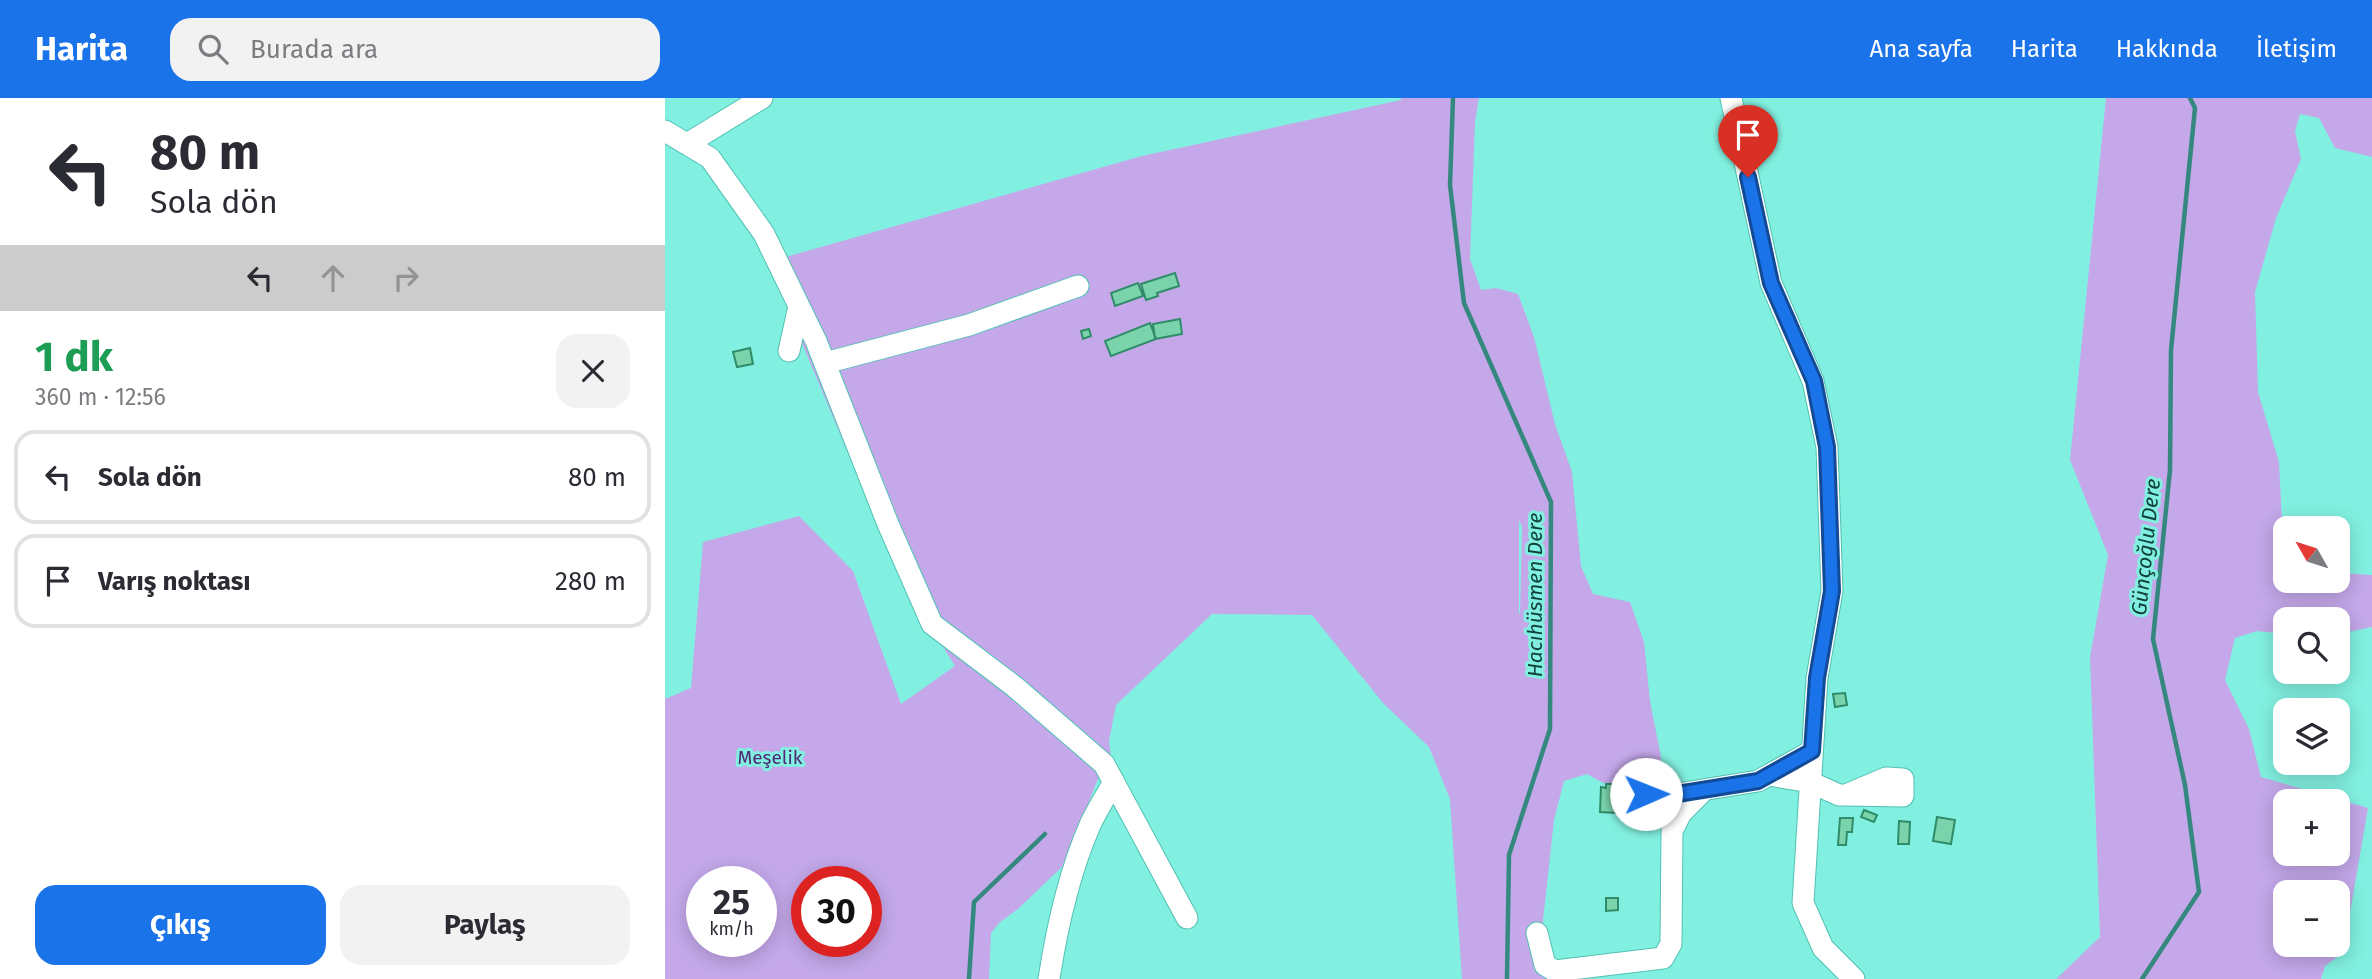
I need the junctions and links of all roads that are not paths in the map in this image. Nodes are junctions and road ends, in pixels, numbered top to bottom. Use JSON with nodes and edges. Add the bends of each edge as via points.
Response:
{"nodes":[{"id":1,"x":762,"y":98,"type":"edge"},
{"id":2,"x":1731,"y":98,"type":"edge"},
{"id":3,"x":665,"y":131,"type":"edge"},
{"id":4,"x":687,"y":144,"type":"junction"},
{"id":5,"x":1078,"y":286,"type":"dead end"},
{"id":6,"x":799,"y":306,"type":"junction"},
{"id":7,"x":789,"y":351,"type":"dead end"},
{"id":8,"x":825,"y":363,"type":"junction"},
{"id":9,"x":1812,"y":751,"type":"junction"},
{"id":10,"x":1769,"y":775,"type":"junction"},
{"id":11,"x":1114,"y":782,"type":"junction"},
{"id":12,"x":1810,"y":782,"type":"junction"},
{"id":13,"x":1730,"y":787,"type":"junction"},
{"id":14,"x":1704,"y":790,"type":"junction"},
{"id":15,"x":1646,"y":794,"type":"dead end"},
{"id":16,"x":1846,"y":795,"type":"dead end"},
{"id":17,"x":1187,"y":918,"type":"dead end"},
{"id":18,"x":1537,"y":933,"type":"dead end"},
{"id":19,"x":1049,"y":979,"type":"edge"},
{"id":20,"x":1854,"y":979,"type":"edge"}],
"edges":[{"from":1,"to":4,"type":"street"},
{"from":2,"to":9,"type":"street","via":[[1771,283],[1814,381],[1827,447],[1832,591],[1817,678]]},
{"from":3,"to":4,"type":"street"},
{"from":4,"to":6,"type":"street","via":[[710,158],[764,234]]},
{"from":5,"to":8,"type":"street","via":[[969,325]]},
{"from":6,"to":7,"type":"street"},
{"from":6,"to":8,"type":"street"},
{"from":8,"to":11,"type":"street","via":[[932,624],[1065,730],[1104,764]]},
{"from":9,"to":10,"type":"street"},
{"from":9,"to":12,"type":"street"},
{"from":10,"to":12,"type":"street"},
{"from":10,"to":13,"type":"street"},
{"from":11,"to":17,"type":"street"},
{"from":11,"to":19,"type":"street","via":[[1090,825],[1069,884]]},
{"from":12,"to":13,"type":"street","via":[[1795,792]]},
{"from":12,"to":16,"type":"street"},
{"from":12,"to":20,"type":"street","via":[[1803,903],[1823,948]]},
{"from":13,"to":14,"type":"street"},
{"from":14,"to":15,"type":"street"},
{"from":14,"to":18,"type":"street","via":[[1681,813],[1672,831],[1671,944],[1663,958],[1555,971],[1545,965]]}]}
